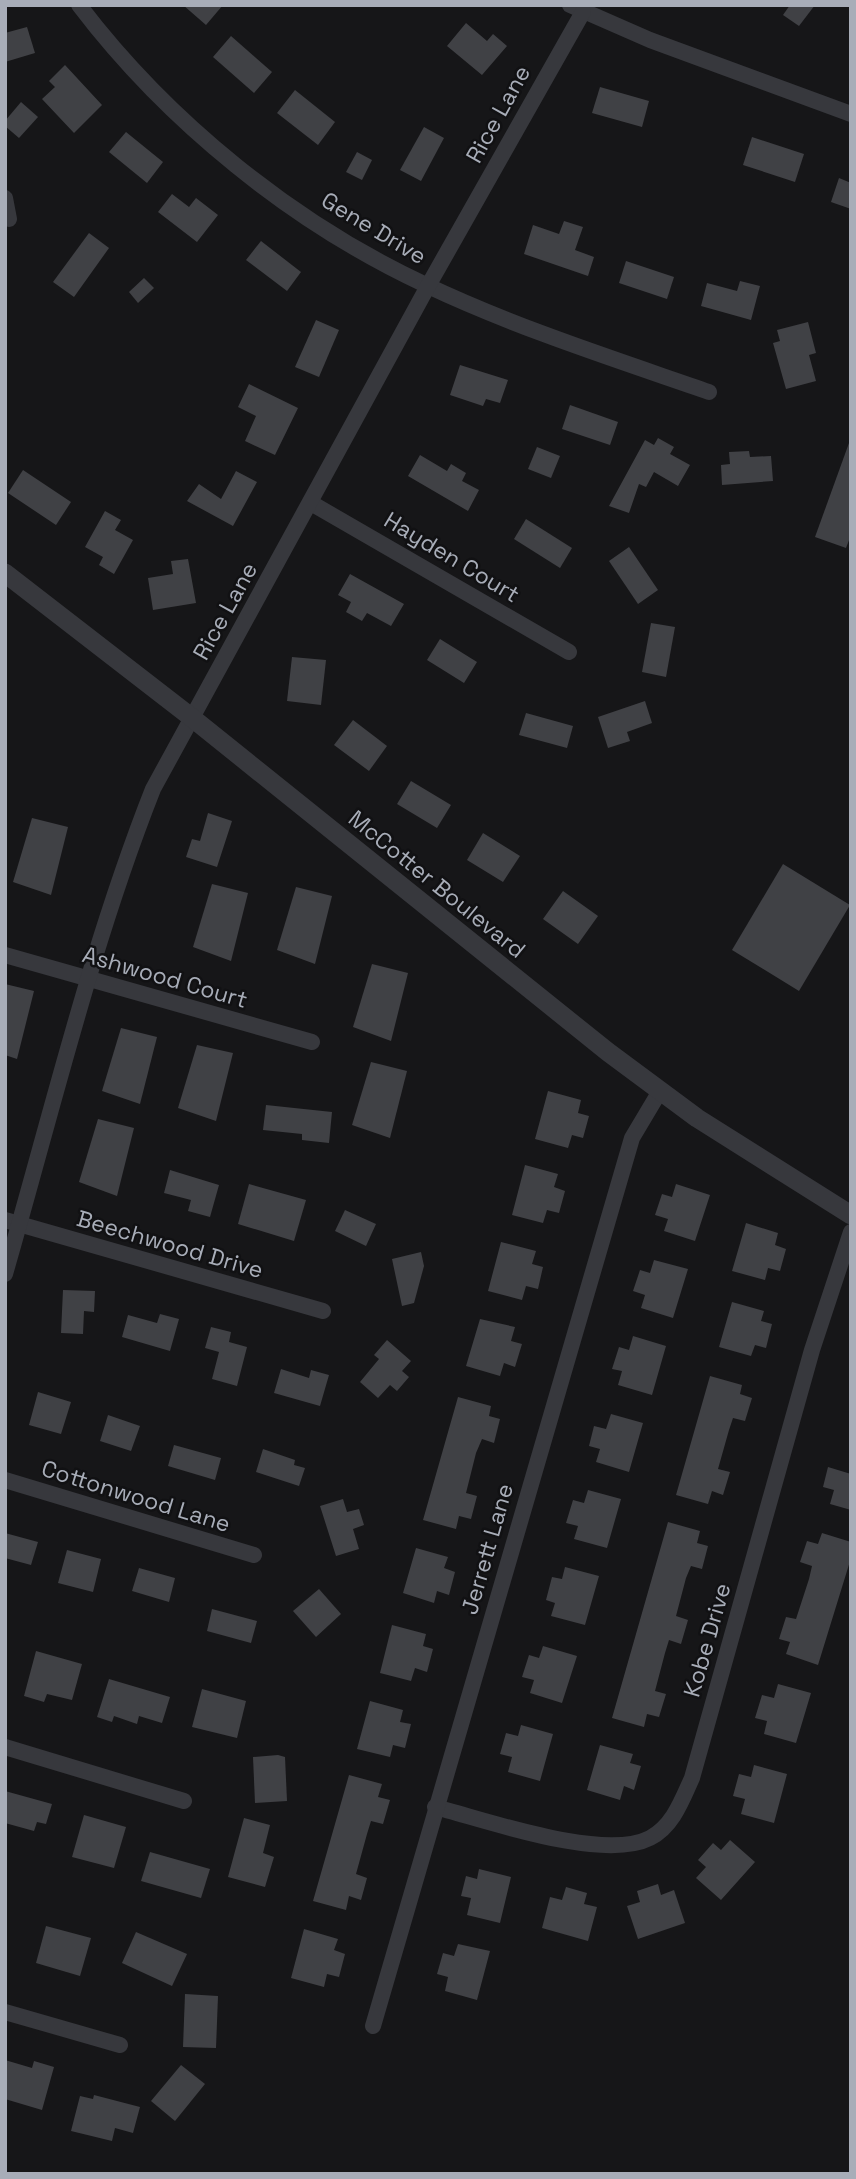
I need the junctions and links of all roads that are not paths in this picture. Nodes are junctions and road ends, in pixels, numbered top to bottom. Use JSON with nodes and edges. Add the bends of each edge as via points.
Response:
{"nodes":[{"id":1,"x":79,"y":5,"type":"edge"},
{"id":2,"x":577,"y":8,"type":"edge"},
{"id":3,"x":851,"y":114,"type":"edge"},
{"id":4,"x":5,"y":198,"type":"edge"},
{"id":5,"x":9,"y":219,"type":"dead end"},
{"id":6,"x":428,"y":286,"type":"junction"},
{"id":7,"x":709,"y":392,"type":"dead end"},
{"id":8,"x":311,"y":503,"type":"junction"},
{"id":9,"x":5,"y":573,"type":"edge"},
{"id":10,"x":569,"y":652,"type":"dead end"},
{"id":11,"x":191,"y":717,"type":"junction"},
{"id":12,"x":5,"y":955,"type":"edge"},
{"id":13,"x":90,"y":979,"type":"junction"},
{"id":14,"x":312,"y":1042,"type":"dead end"},
{"id":15,"x":660,"y":1091,"type":"junction"},
{"id":16,"x":851,"y":1214,"type":"edge"},
{"id":17,"x":12,"y":1223,"type":"edge"},
{"id":18,"x":851,"y":1233,"type":"edge"},
{"id":19,"x":5,"y":1274,"type":"edge"},
{"id":20,"x":323,"y":1311,"type":"dead end"},
{"id":21,"x":5,"y":1480,"type":"edge"},
{"id":22,"x":254,"y":1555,"type":"dead end"},
{"id":23,"x":5,"y":1747,"type":"edge"},
{"id":24,"x":184,"y":1801,"type":"dead end"},
{"id":25,"x":435,"y":1807,"type":"junction"},
{"id":26,"x":5,"y":2012,"type":"edge"},
{"id":27,"x":373,"y":2026,"type":"dead end"},
{"id":28,"x":120,"y":2045,"type":"dead end"}],
"edges":[{"from":1,"to":6,"type":"street","name":"Gene Drive","via":[[123,60],[235,164],[330,231]]},
{"from":2,"to":3,"type":"street","via":[[714,65]]},
{"from":2,"to":6,"type":"street","name":"Rice Lane"},
{"from":4,"to":5,"type":"street"},
{"from":6,"to":7,"type":"street","name":"Gene Drive"},
{"from":6,"to":8,"type":"street","name":"Rice Lane"},
{"from":8,"to":10,"type":"street","name":"Hayden Court"},
{"from":8,"to":11,"type":"street","name":"Rice Lane"},
{"from":9,"to":11,"type":"street","name":"McCotter Boulevard"},
{"from":11,"to":13,"type":"street","name":"Rice Lane","via":[[144,811]]},
{"from":11,"to":15,"type":"street","name":"McCotter Boulevard"},
{"from":12,"to":13,"type":"street","name":"Ashwood Court"},
{"from":13,"to":14,"type":"street","name":"Ashwood Court"},
{"from":13,"to":17,"type":"street","name":"Rice Lane"},
{"from":15,"to":16,"type":"street","name":"McCotter Boulevard"},
{"from":15,"to":25,"type":"street","name":"Jerrett Lane","via":[[632,1138]]},
{"from":17,"to":19,"type":"street","name":"Rice Lane"},
{"from":17,"to":20,"type":"street","name":"Beechwood Drive"},
{"from":18,"to":25,"type":"street","name":"Kobe Drive","via":[[812,1350],[692,1778],[671,1820],[649,1839],[586,1846]]},
{"from":21,"to":22,"type":"street","name":"Cottonwood Lane"},
{"from":23,"to":24,"type":"street"},
{"from":25,"to":27,"type":"street","name":"Jerrett Lane"},
{"from":26,"to":28,"type":"street"}]}
